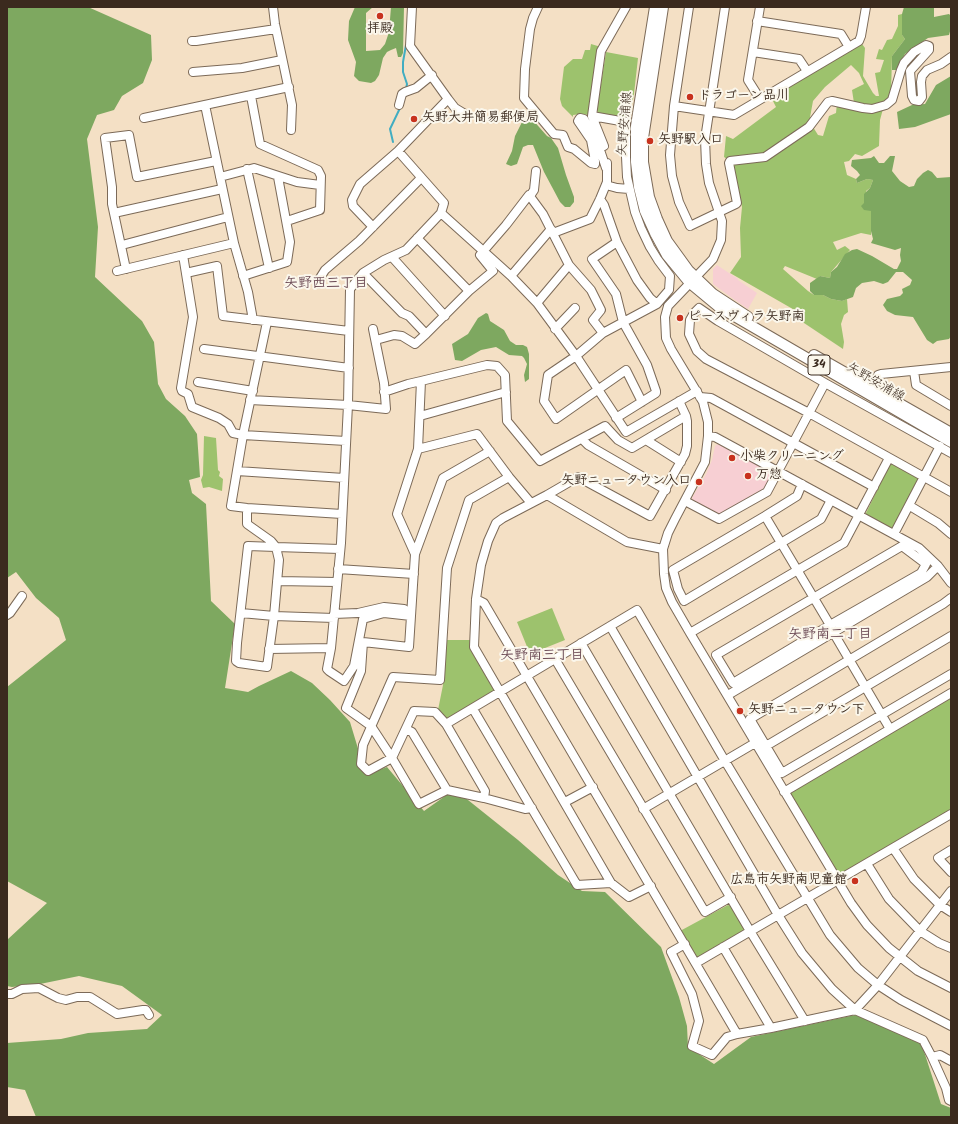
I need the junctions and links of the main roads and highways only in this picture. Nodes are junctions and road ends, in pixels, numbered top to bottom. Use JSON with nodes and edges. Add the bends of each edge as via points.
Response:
{"nodes":[{"id":1,"x":655,"y":7,"type":"edge"},
{"id":2,"x":663,"y":7,"type":"edge"},
{"id":3,"x":693,"y":281,"type":"junction"},
{"id":4,"x":951,"y":433,"type":"edge"},
{"id":5,"x":951,"y":442,"type":"edge"}],
"edges":[{"from":1,"to":3,"type":"main road","name":"矢野安浦線","number":"34","via":[[636,126],[637,175],[642,199],[655,233],[671,260]]},
{"from":2,"to":3,"type":"main road","name":"矢野安浦線","number":"34","via":[[644,126],[644,174],[652,208],[662,230]]},
{"from":3,"to":4,"type":"main road","name":"矢野安浦線","number":"34","via":[[752,320]]},
{"from":3,"to":5,"type":"main road","name":"矢野安浦線","number":"34","via":[[719,307]]}]}
